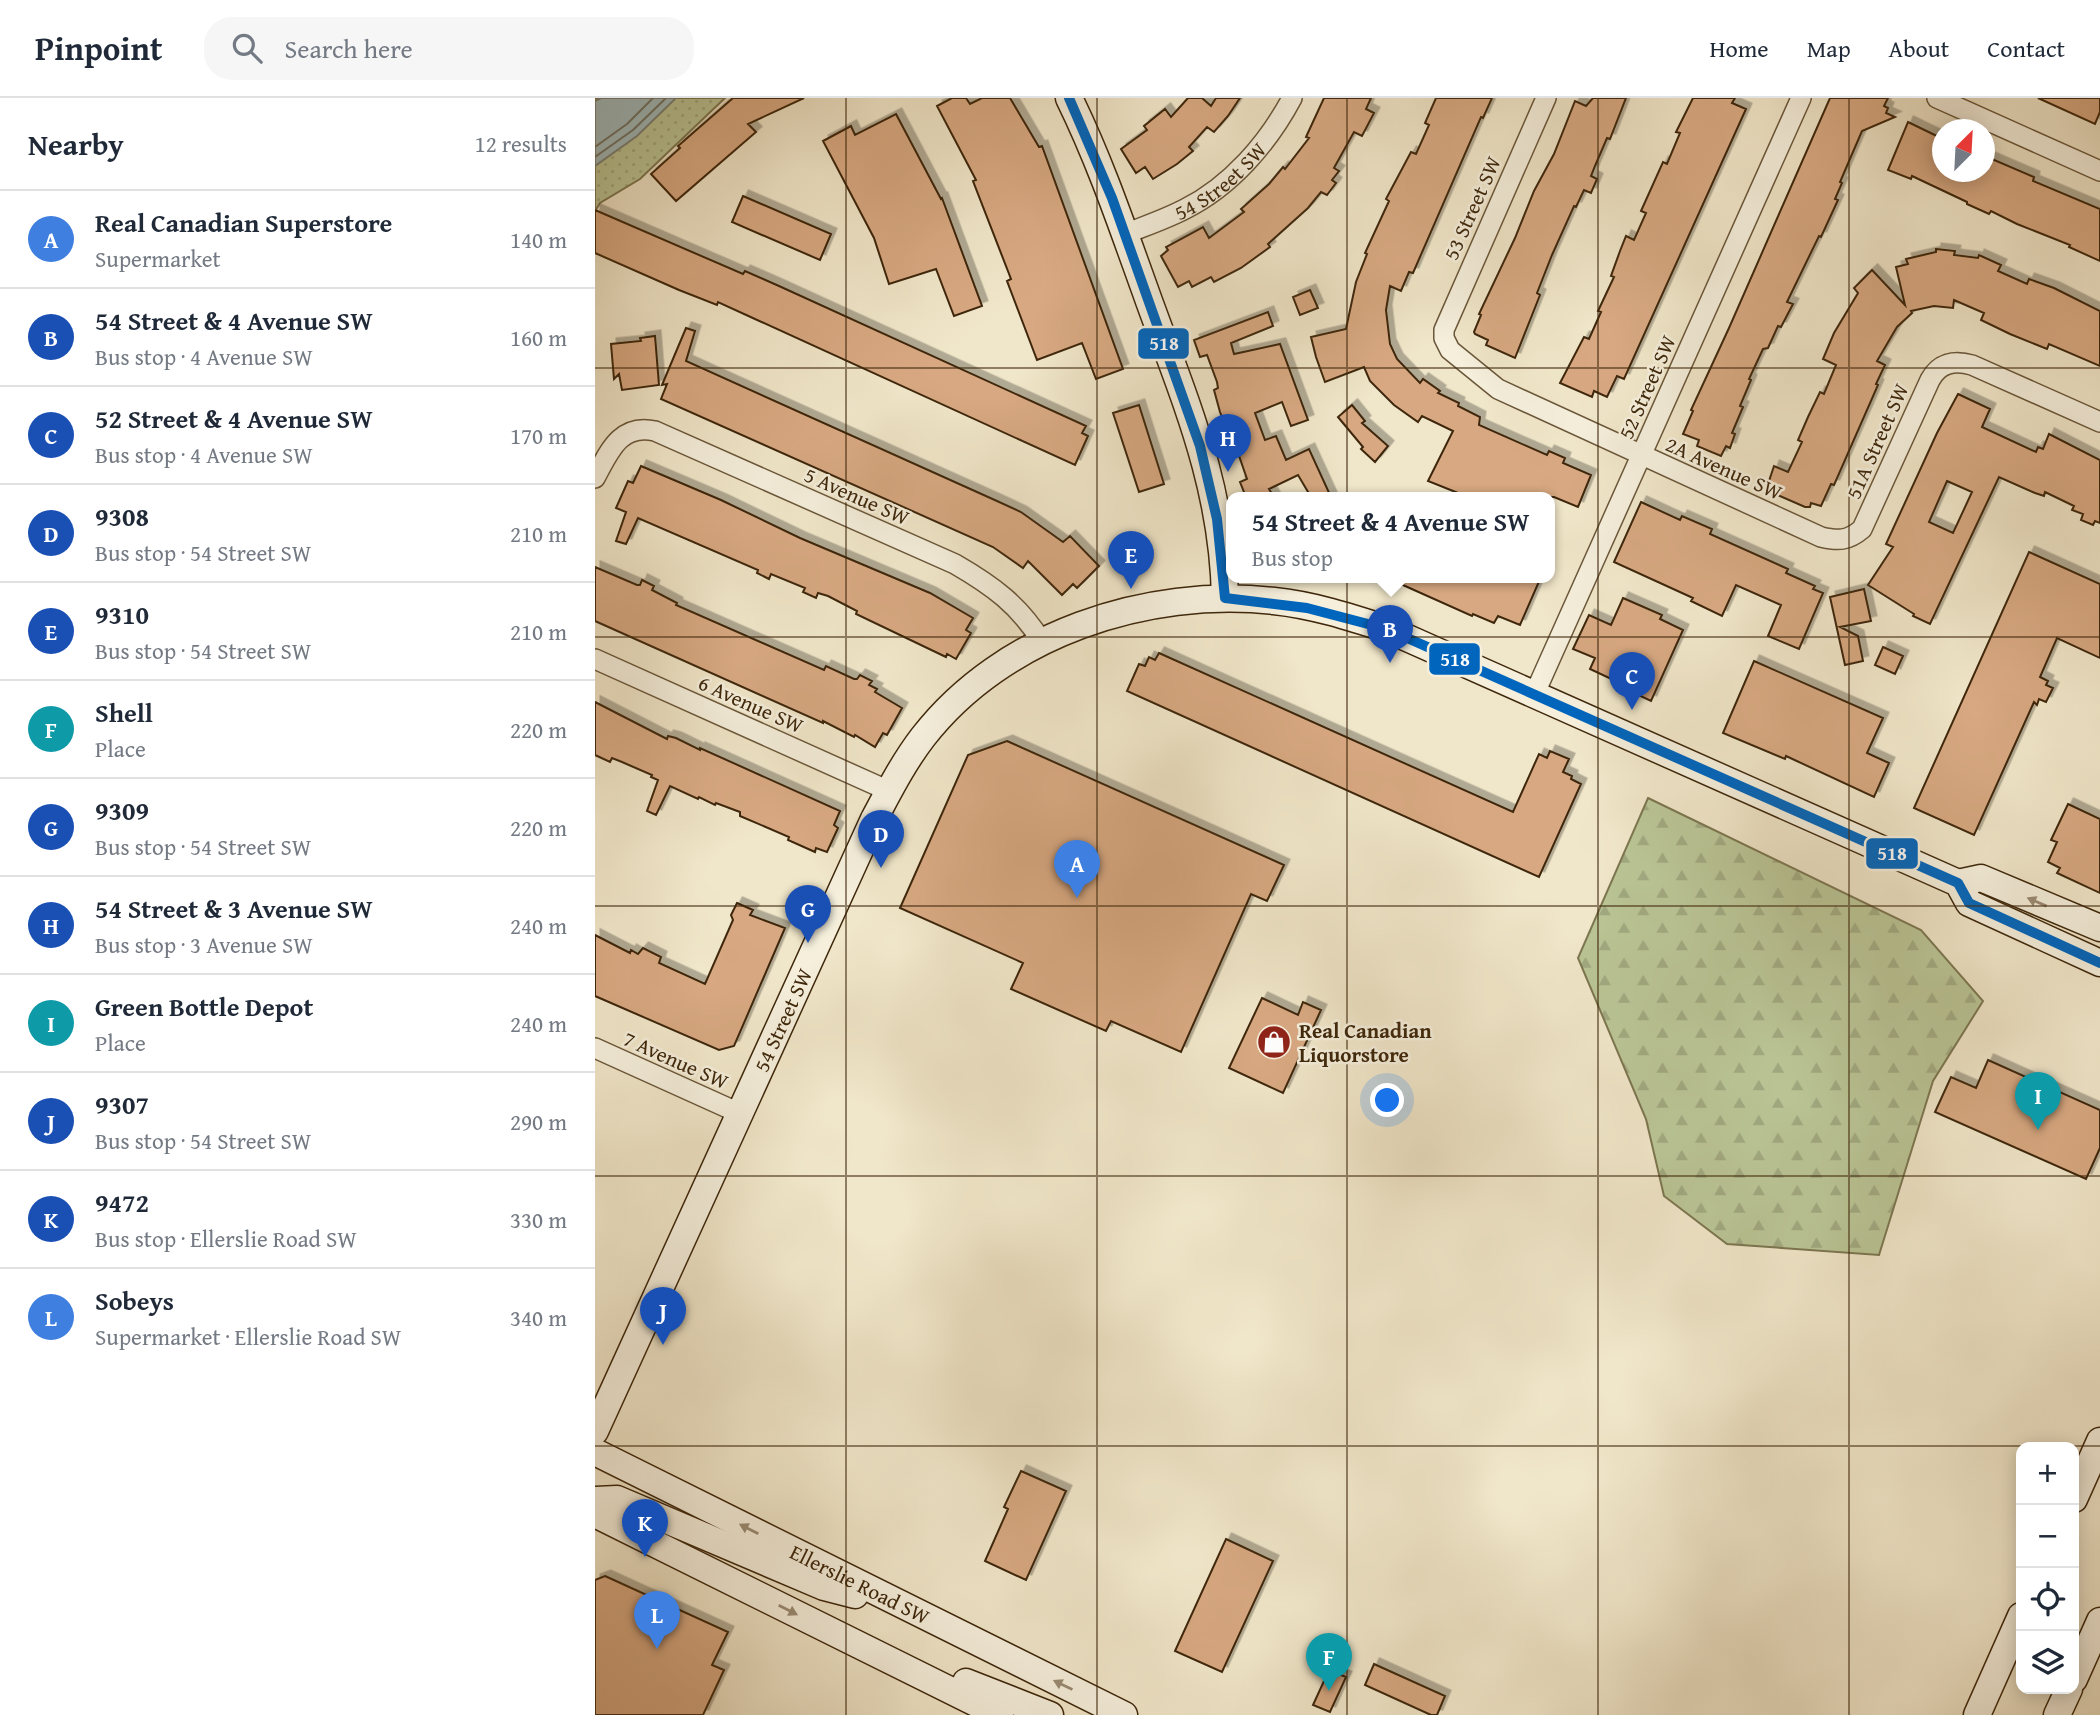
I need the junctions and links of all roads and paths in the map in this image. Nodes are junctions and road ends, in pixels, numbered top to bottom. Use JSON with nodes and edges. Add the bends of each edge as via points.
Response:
{"nodes":[{"id":1,"x":1069,"y":98,"type":"edge"},
{"id":2,"x":1292,"y":98,"type":"edge"},
{"id":3,"x":1546,"y":98,"type":"edge"},
{"id":4,"x":1801,"y":98,"type":"edge"},
{"id":5,"x":1937,"y":98,"type":"edge"},
{"id":6,"x":2100,"y":171,"type":"edge"},
{"id":7,"x":1125,"y":234,"type":"junction"},
{"id":8,"x":1444,"y":338,"type":"joint"},
{"id":9,"x":2100,"y":422,"type":"edge"},
{"id":10,"x":1642,"y":456,"type":"junction"},
{"id":11,"x":595,"y":478,"type":"edge"},
{"id":12,"x":1848,"y":538,"type":"joint"},
{"id":13,"x":1225,"y":598,"type":"junction"},
{"id":14,"x":1042,"y":642,"type":"junction"},
{"id":15,"x":595,"y":659,"type":"edge"},
{"id":16,"x":1534,"y":695,"type":"junction"},
{"id":17,"x":889,"y":791,"type":"junction"},
{"id":18,"x":1958,"y":883,"type":"junction"},
{"id":19,"x":2100,"y":928,"type":"edge"},
{"id":20,"x":2100,"y":963,"type":"edge"},
{"id":21,"x":595,"y":1048,"type":"edge"},
{"id":22,"x":739,"y":1113,"type":"junction"},
{"id":23,"x":595,"y":1431,"type":"edge"},
{"id":24,"x":2100,"y":1441,"type":"edge"},
{"id":25,"x":595,"y":1452,"type":"edge"},
{"id":26,"x":2079,"y":1488,"type":"edge"},
{"id":27,"x":595,"y":1500,"type":"edge"},
{"id":28,"x":595,"y":1514,"type":"edge"},
{"id":29,"x":911,"y":1610,"type":"junction"},
{"id":30,"x":2100,"y":1621,"type":"edge"},
{"id":31,"x":2016,"y":1628,"type":"edge"},
{"id":32,"x":2010,"y":1642,"type":"junction"},
{"id":33,"x":884,"y":1658,"type":"junction"},
{"id":34,"x":2079,"y":1668,"type":"edge"},
{"id":35,"x":2067,"y":1694,"type":"edge"},
{"id":36,"x":1000,"y":1715,"type":"edge"},
{"id":37,"x":1050,"y":1715,"type":"edge"},
{"id":38,"x":1124,"y":1715,"type":"edge"},
{"id":39,"x":1977,"y":1715,"type":"edge"},
{"id":40,"x":1989,"y":1715,"type":"edge"},
{"id":41,"x":2057,"y":1715,"type":"edge"}],
"edges":[{"from":1,"to":7,"type":"street"},
{"from":2,"to":7,"type":"street","name":"54 Street SW","via":[[1259,148],[1221,185],[1187,208]]},
{"from":3,"to":8,"type":"street","name":"53 Street SW","via":[[1446,323]]},
{"from":4,"to":10,"type":"street","name":"52 Street SW"},
{"from":5,"to":6,"type":"street"},
{"from":7,"to":13,"type":"street","via":[[1201,441],[1223,548]]},
{"from":8,"to":10,"type":"street","name":"2A Avenue SW","via":[[1457,357],[1498,389]]},
{"from":9,"to":12,"type":"street","name":"51A Street SW","via":[[1972,365],[1947,363],[1934,371],[1866,521]]},
{"from":10,"to":12,"type":"street","name":"2A Avenue SW","via":[[1821,537]]},
{"from":10,"to":16,"type":"street","name":"52 Street SW"},
{"from":11,"to":14,"type":"street","name":"5 Avenue SW","via":[[610,449],[630,431],[655,431],[955,564],[1014,604]]},
{"from":13,"to":14,"type":"street","name":"54 Street SW","via":[[1128,611]]},
{"from":13,"to":16,"type":"street","name":"54 Street SW","via":[[1274,601],[1347,616]]},
{"from":14,"to":17,"type":"street","name":"54 Street SW","via":[[993,672],[954,704],[924,736]]},
{"from":15,"to":17,"type":"street","name":"6 Avenue SW"},
{"from":16,"to":18,"type":"street","name":"54 Street SW"},
{"from":17,"to":22,"type":"street","name":"54 Street SW"},
{"from":19,"to":18,"type":"street","one_way":true,"via":[[1981,878]]},
{"from":18,"to":20,"type":"street","via":[[1969,903]]},
{"from":21,"to":22,"type":"street","name":"7 Avenue SW"},
{"from":22,"to":23,"type":"street","name":"54 Street SW"},
{"from":24,"to":26,"type":"street"},
{"from":29,"to":25,"type":"street","name":"Ellerslie Road SW","one_way":true},
{"from":27,"to":29,"type":"street","via":[[617,1499],[824,1587]]},
{"from":28,"to":33,"type":"street","one_way":true},
{"from":38,"to":29,"type":"street","name":"Ellerslie Road SW","one_way":true},
{"from":30,"to":34,"type":"street"},
{"from":31,"to":32,"type":"street"},
{"from":32,"to":39,"type":"street"},
{"from":32,"to":40,"type":"street"},
{"from":33,"to":36,"type":"street"},
{"from":33,"to":37,"type":"street","via":[[974,1685]]},
{"from":35,"to":41,"type":"street"}]}
